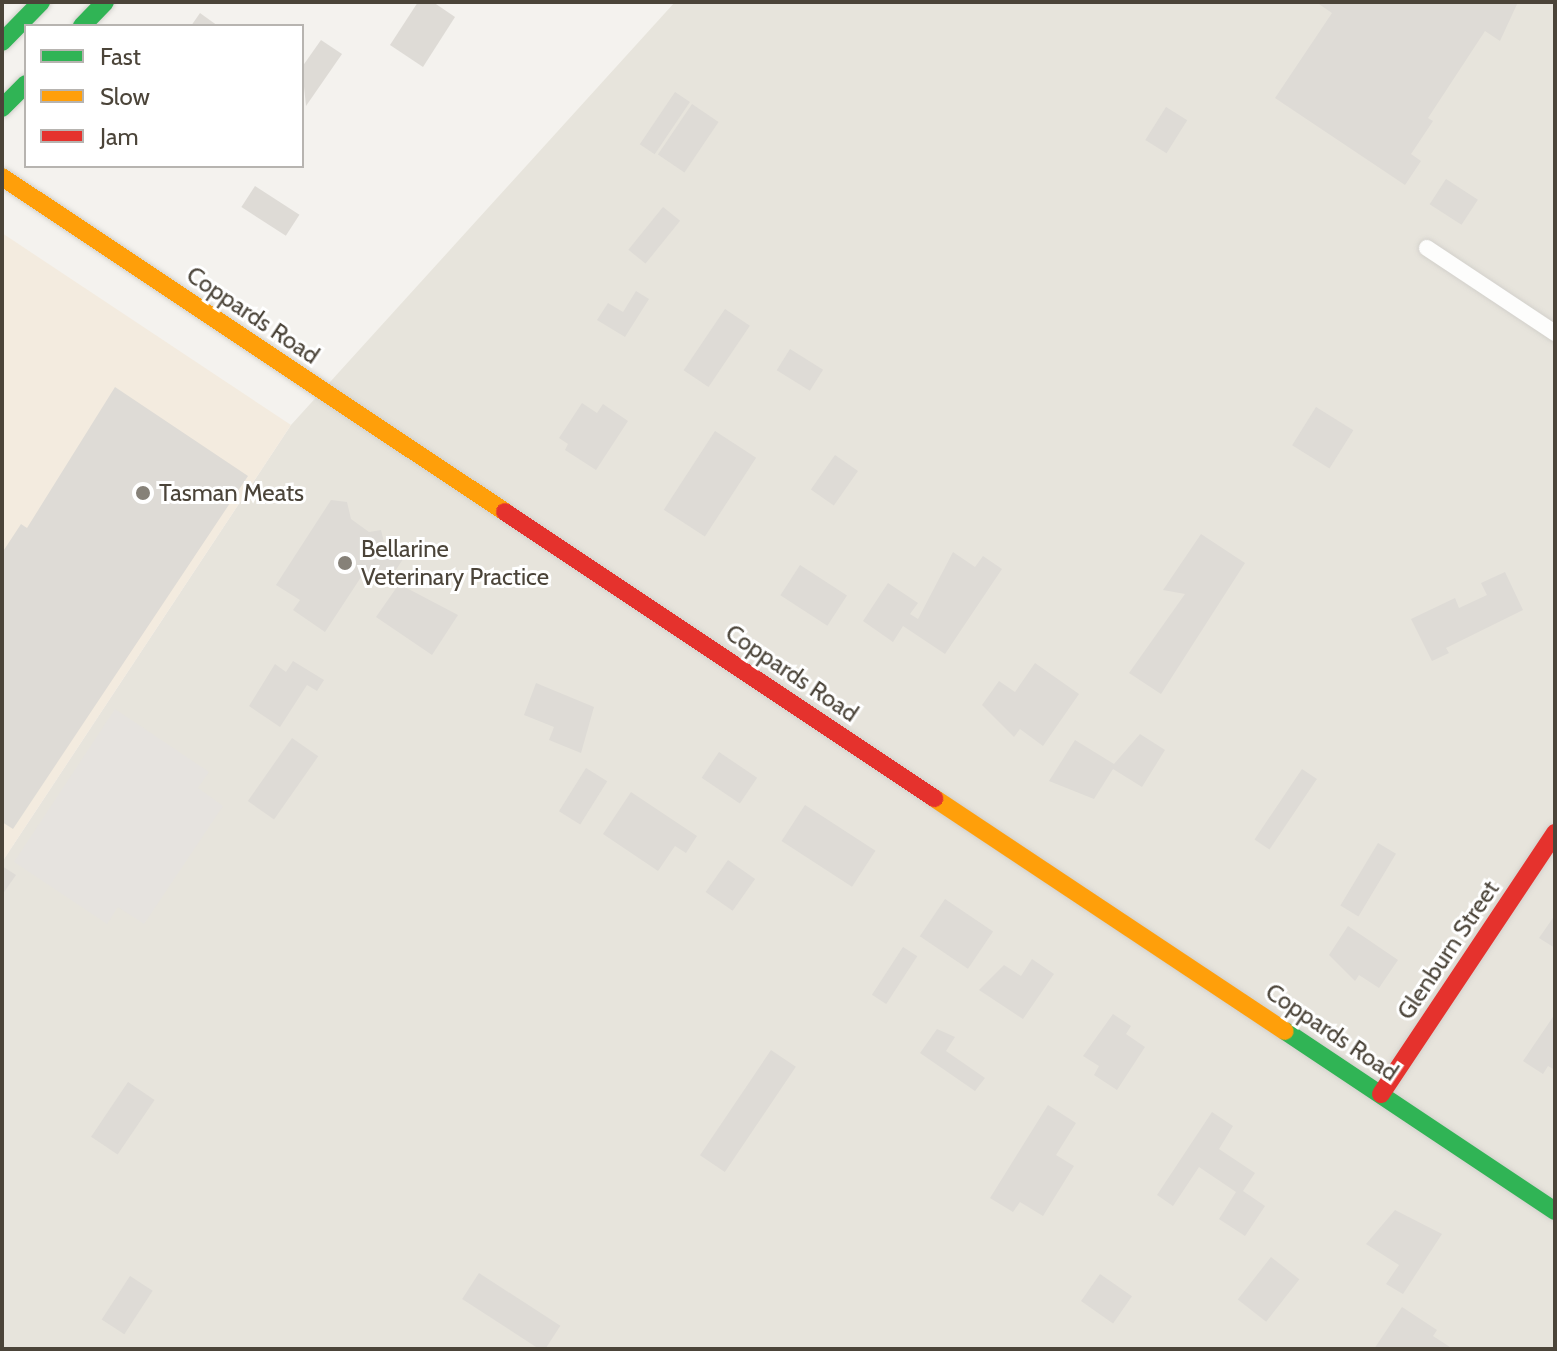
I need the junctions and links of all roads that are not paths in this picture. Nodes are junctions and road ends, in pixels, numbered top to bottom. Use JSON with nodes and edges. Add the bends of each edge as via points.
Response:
{"nodes":[{"id":1,"x":41,"y":2,"type":"edge"},
{"id":2,"x":105,"y":2,"type":"edge"},
{"id":3,"x":84,"y":24,"type":"edge"},
{"id":4,"x":2,"y":42,"type":"edge"},
{"id":5,"x":24,"y":86,"type":"edge"},
{"id":6,"x":2,"y":108,"type":"edge"},
{"id":7,"x":2,"y":177,"type":"edge"},
{"id":8,"x":1427,"y":248,"type":"dead end"},
{"id":9,"x":1555,"y":333,"type":"edge"},
{"id":10,"x":1555,"y":833,"type":"edge"},
{"id":11,"x":1381,"y":1094,"type":"junction"},
{"id":12,"x":1555,"y":1211,"type":"edge"}],
"edges":[{"from":1,"to":4,"type":"main road"},
{"from":2,"to":3,"type":"main road"},
{"from":5,"to":6,"type":"main road"},
{"from":7,"to":11,"type":"main road","name":"Coppards Road"},
{"from":8,"to":9,"type":"lane"},
{"from":10,"to":11,"type":"main road","name":"Glenburn Street"},
{"from":11,"to":12,"type":"main road","name":"Coppards Road"}]}
